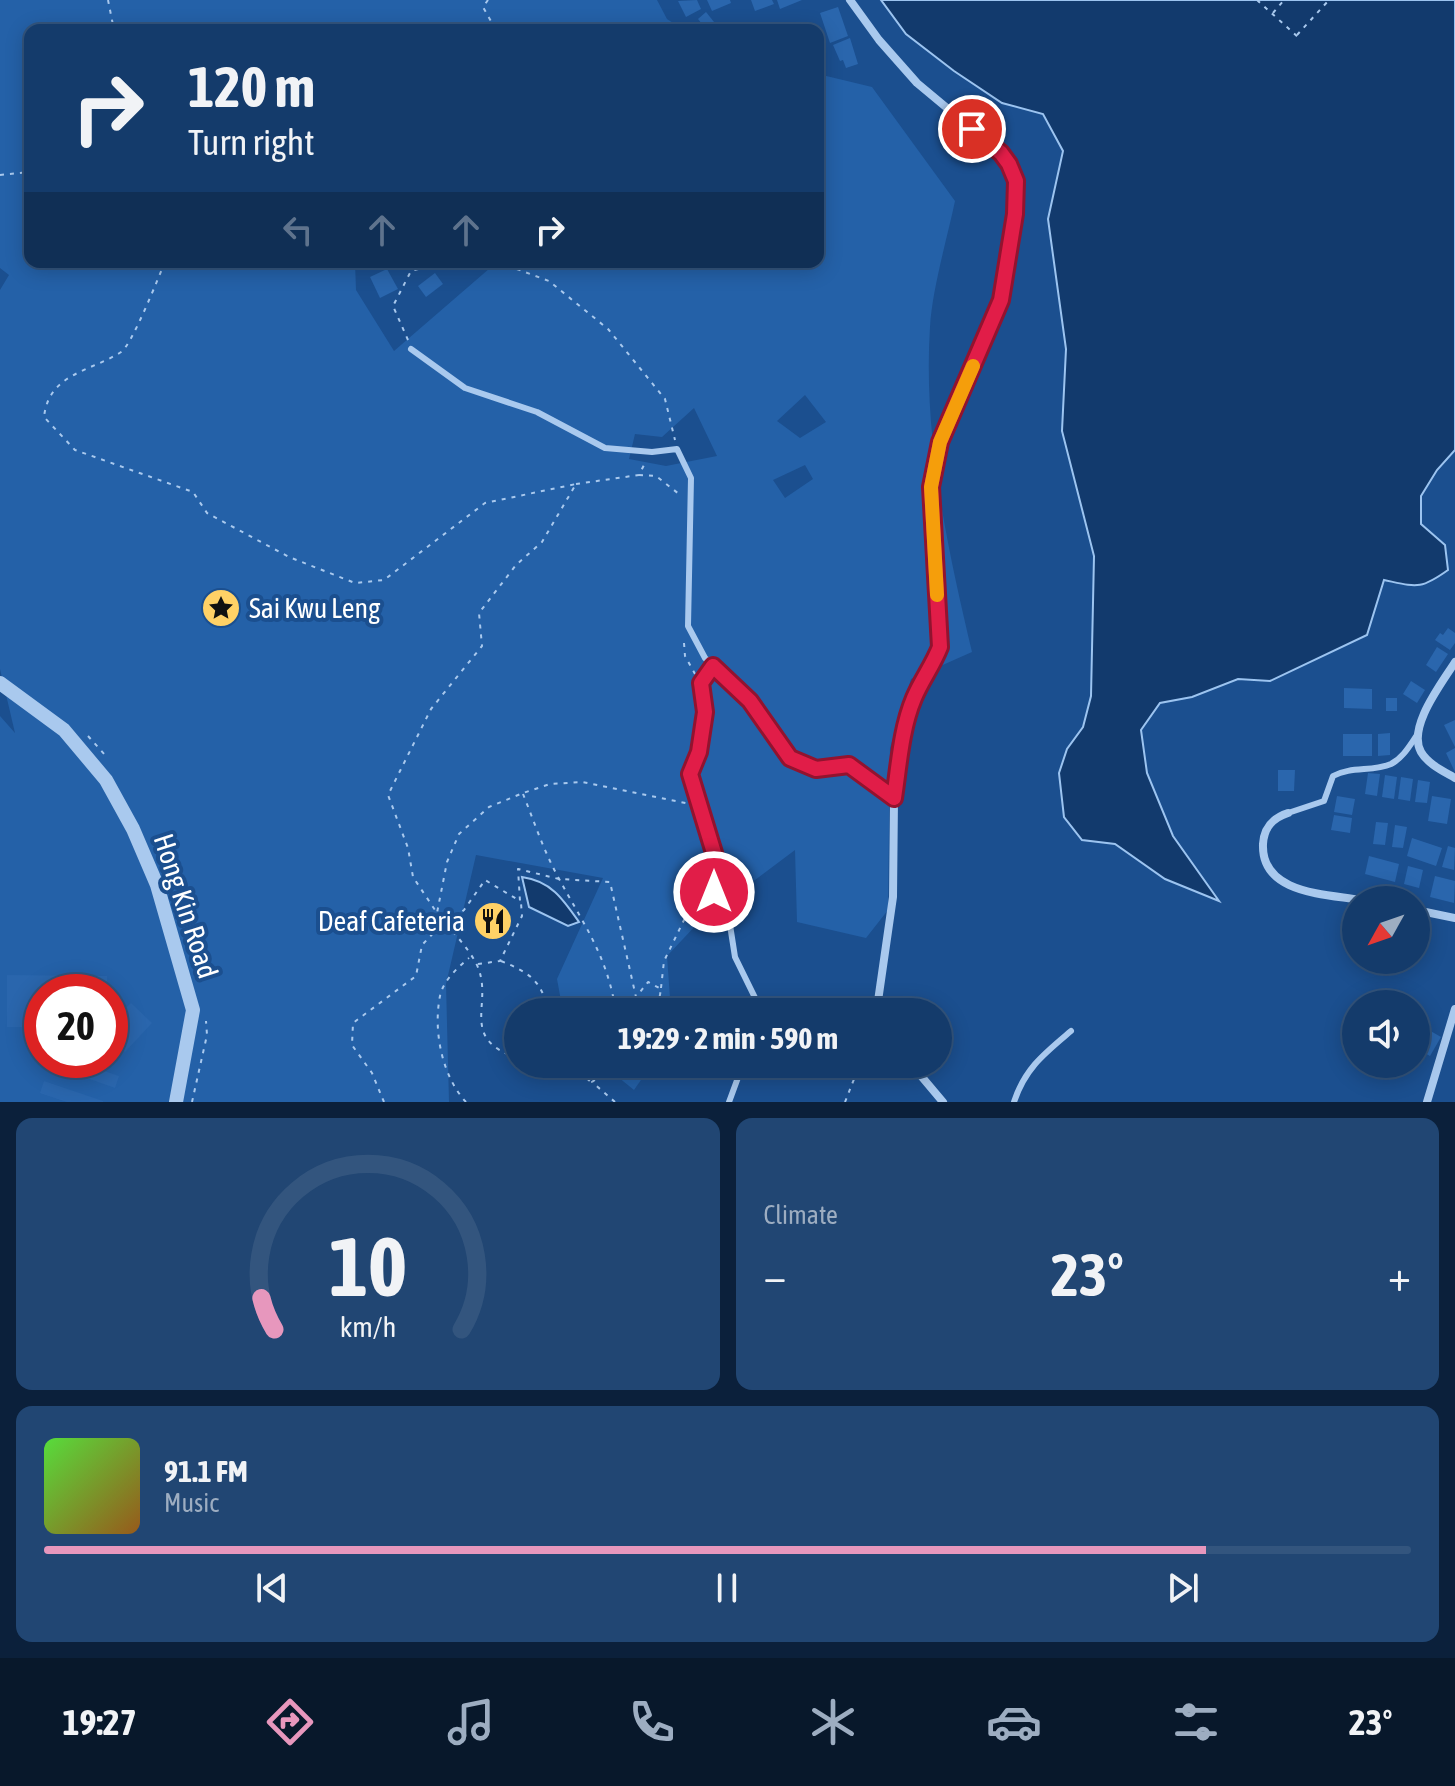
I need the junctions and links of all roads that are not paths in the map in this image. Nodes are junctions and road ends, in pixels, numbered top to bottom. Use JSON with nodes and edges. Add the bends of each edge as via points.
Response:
{"nodes":[{"id":1,"x":850,"y":0,"type":"edge"},
{"id":2,"x":411,"y":349,"type":"road end"},
{"id":3,"x":1455,"y":662,"type":"edge"},
{"id":4,"x":713,"y":666,"type":"junction"},
{"id":5,"x":0,"y":683,"type":"edge"},
{"id":6,"x":1417,"y":735,"type":"junction"},
{"id":7,"x":1455,"y":778,"type":"edge"},
{"id":8,"x":894,"y":798,"type":"junction"},
{"id":9,"x":1288,"y":813,"type":"joint"},
{"id":10,"x":1342,"y":896,"type":"edge"},
{"id":11,"x":1430,"y":913,"type":"edge"},
{"id":12,"x":1455,"y":918,"type":"edge"},
{"id":13,"x":755,"y":998,"type":"edge"},
{"id":14,"x":878,"y":998,"type":"edge"},
{"id":15,"x":1455,"y":1009,"type":"edge"},
{"id":16,"x":1071,"y":1031,"type":"dead end"},
{"id":17,"x":738,"y":1078,"type":"edge"},
{"id":18,"x":923,"y":1078,"type":"edge"},
{"id":19,"x":176,"y":1102,"type":"edge"},
{"id":20,"x":729,"y":1102,"type":"edge"},
{"id":21,"x":943,"y":1102,"type":"edge"},
{"id":22,"x":1014,"y":1102,"type":"edge"},
{"id":23,"x":1427,"y":1102,"type":"edge"}],
"edges":[{"from":1,"to":8,"type":"street","via":[[917,83],[1001,153],[1016,181],[1001,300],[940,442],[931,487],[940,647],[909,713]]},
{"from":2,"to":4,"type":"lane","via":[[465,388],[537,412],[605,448],[677,449],[691,478],[688,626]]},
{"from":3,"to":6,"type":"street"},
{"from":4,"to":8,"type":"lane","via":[[750,701],[790,758],[816,769],[849,765]]},
{"from":4,"to":13,"type":"lane","via":[[701,683],[705,712],[690,774],[718,866],[714,892]]},
{"from":5,"to":19,"type":"street","name":"Hong Kin Road","via":[[64,730],[106,780],[157,885],[193,1010]]},
{"from":6,"to":7,"type":"street","via":[[1419,750]]},
{"from":6,"to":9,"type":"lane","via":[[1390,764],[1341,771],[1333,776],[1324,801]]},
{"from":8,"to":14,"type":"street","via":[[893,897]]},
{"from":9,"to":10,"type":"street","via":[[1272,821],[1264,837],[1271,871],[1289,886]]},
{"from":11,"to":12,"type":"street"},
{"from":15,"to":23,"type":"street"},
{"from":16,"to":22,"type":"lane","via":[[1036,1062],[1020,1082]]},
{"from":17,"to":20,"type":"lane"},
{"from":18,"to":21,"type":"street"}]}
